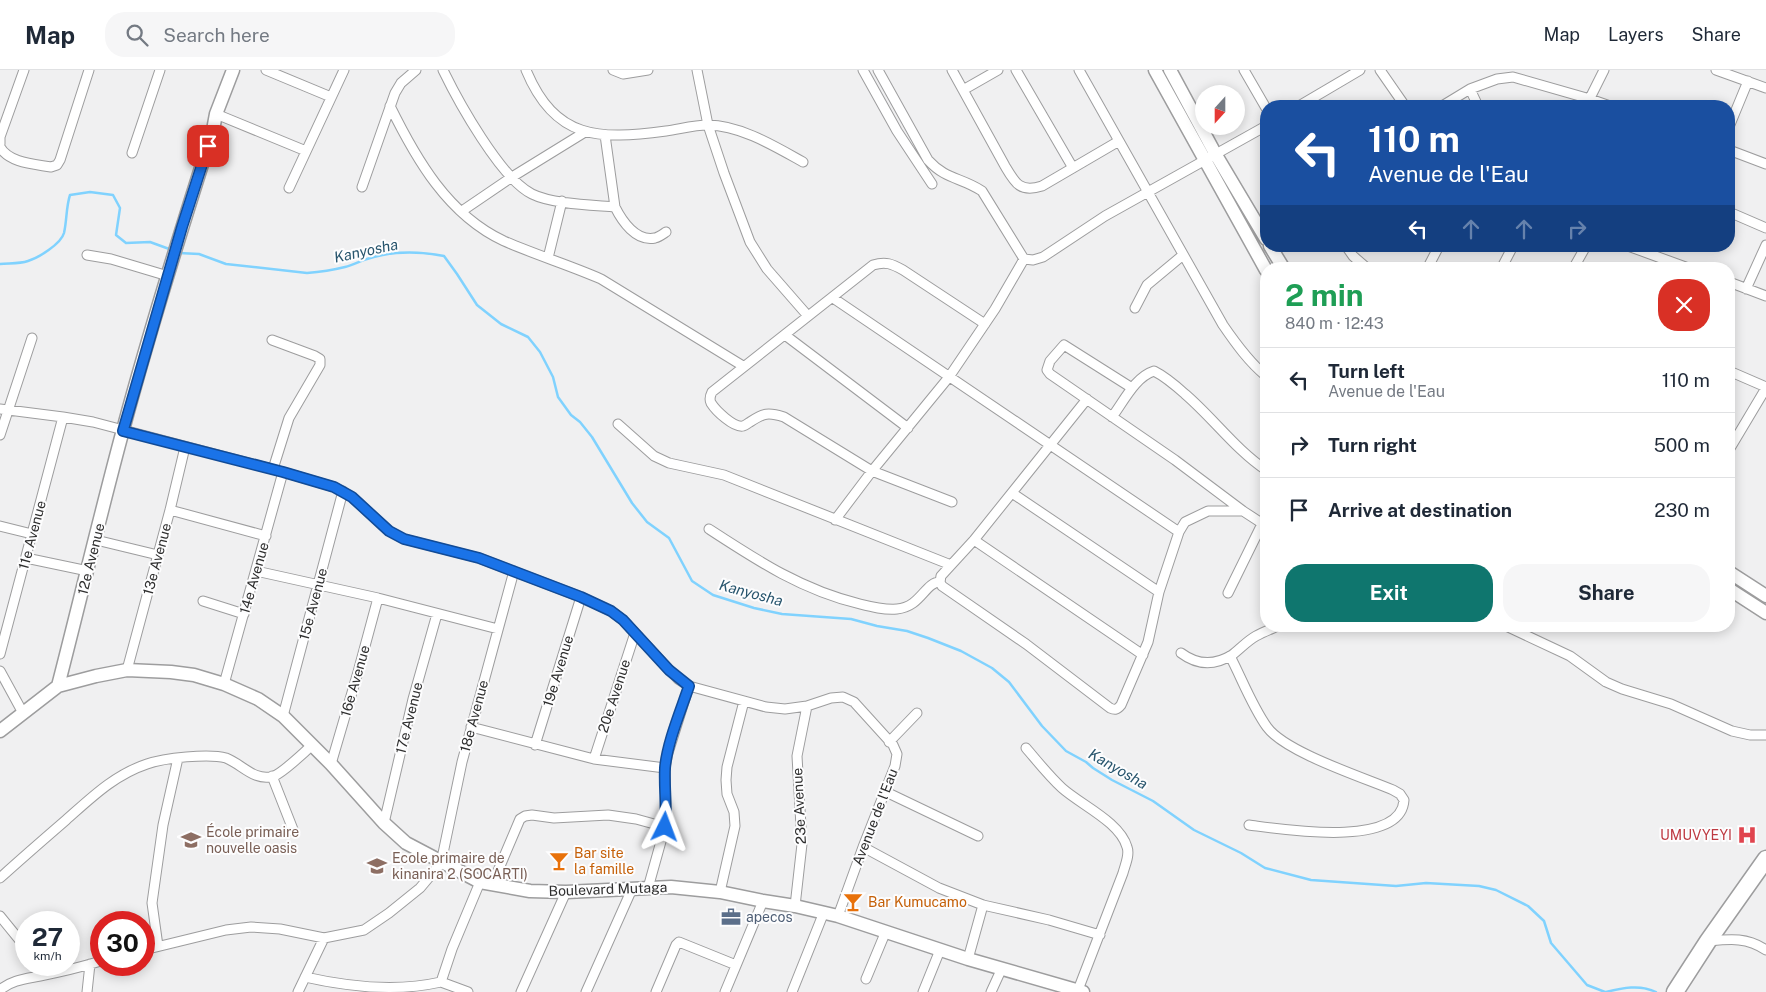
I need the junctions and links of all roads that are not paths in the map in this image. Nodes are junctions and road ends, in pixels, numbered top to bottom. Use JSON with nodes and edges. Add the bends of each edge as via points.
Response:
{"nodes":[{"id":1,"x":24,"y":70,"type":"edge"},
{"id":2,"x":89,"y":70,"type":"edge"},
{"id":3,"x":160,"y":70,"type":"edge"},
{"id":4,"x":233,"y":70,"type":"edge"},
{"id":5,"x":241,"y":70,"type":"edge"},
{"id":6,"x":266,"y":70,"type":"edge"},
{"id":7,"x":344,"y":70,"type":"edge"},
{"id":8,"x":416,"y":70,"type":"edge"},
{"id":9,"x":443,"y":70,"type":"edge"},
{"id":10,"x":526,"y":70,"type":"edge"},
{"id":11,"x":613,"y":70,"type":"edge"},
{"id":12,"x":648,"y":70,"type":"edge"},
{"id":13,"x":697,"y":70,"type":"edge"},
{"id":14,"x":863,"y":70,"type":"edge"},
{"id":15,"x":878,"y":70,"type":"edge"},
{"id":16,"x":952,"y":70,"type":"edge"},
{"id":17,"x":998,"y":70,"type":"edge"},
{"id":18,"x":1016,"y":70,"type":"edge"},
{"id":19,"x":1079,"y":70,"type":"edge"},
{"id":20,"x":1155,"y":70,"type":"edge"},
{"id":21,"x":1170,"y":70,"type":"edge"},
{"id":22,"x":1244,"y":70,"type":"edge"},
{"id":23,"x":1360,"y":70,"type":"edge"},
{"id":24,"x":1380,"y":70,"type":"edge"},
{"id":25,"x":1604,"y":70,"type":"edge"},
{"id":26,"x":1716,"y":70,"type":"edge"},
{"id":27,"x":1748,"y":82,"type":"junction"},
{"id":28,"x":1766,"y":88,"type":"edge"},
{"id":29,"x":963,"y":90,"type":"junction"},
{"id":30,"x":1470,"y":90,"type":"junction"},
{"id":31,"x":331,"y":97,"type":"junction"},
{"id":32,"x":1261,"y":100,"type":"edge"},
{"id":33,"x":1309,"y":100,"type":"edge"},
{"id":34,"x":1401,"y":100,"type":"edge"},
{"id":35,"x":1452,"y":100,"type":"edge"},
{"id":36,"x":1475,"y":100,"type":"edge"},
{"id":37,"x":1582,"y":100,"type":"edge"},
{"id":38,"x":1589,"y":100,"type":"edge"},
{"id":39,"x":390,"y":106,"type":"junction"},
{"id":40,"x":1735,"y":113,"type":"edge"},
{"id":41,"x":219,"y":116,"type":"junction"},
{"id":42,"x":708,"y":125,"type":"junction"},
{"id":43,"x":1260,"y":129,"type":"edge"},
{"id":44,"x":585,"y":132,"type":"junction"},
{"id":45,"x":605,"y":136,"type":"junction"},
{"id":46,"x":1119,"y":141,"type":"junction"},
{"id":47,"x":0,"y":145,"type":"edge"},
{"id":48,"x":306,"y":151,"type":"junction"},
{"id":49,"x":1735,"y":152,"type":"edge"},
{"id":50,"x":132,"y":153,"type":"dead end"},
{"id":51,"x":1211,"y":158,"type":"junction"},
{"id":52,"x":803,"y":162,"type":"dead end"},
{"id":53,"x":1766,"y":164,"type":"edge"},
{"id":54,"x":1073,"y":168,"type":"junction"},
{"id":55,"x":512,"y":177,"type":"junction"},
{"id":56,"x":932,"y":184,"type":"dead end"},
{"id":57,"x":362,"y":187,"type":"dead end"},
{"id":58,"x":289,"y":188,"type":"dead end"},
{"id":59,"x":1148,"y":193,"type":"junction"},
{"id":60,"x":562,"y":201,"type":"junction"},
{"id":61,"x":615,"y":207,"type":"junction"},
{"id":62,"x":462,"y":212,"type":"junction"},
{"id":63,"x":1735,"y":215,"type":"edge"},
{"id":64,"x":1766,"y":228,"type":"edge"},
{"id":65,"x":1260,"y":231,"type":"edge"},
{"id":66,"x":666,"y":232,"type":"dead end"},
{"id":67,"x":1766,"y":245,"type":"edge"},
{"id":68,"x":1350,"y":252,"type":"edge"},
{"id":69,"x":1644,"y":252,"type":"edge"},
{"id":70,"x":87,"y":255,"type":"dead end"},
{"id":71,"x":1184,"y":255,"type":"junction"},
{"id":72,"x":548,"y":258,"type":"junction"},
{"id":73,"x":1024,"y":259,"type":"junction"},
{"id":74,"x":1262,"y":262,"type":"edge"},
{"id":75,"x":1360,"y":262,"type":"edge"},
{"id":76,"x":1671,"y":262,"type":"edge"},
{"id":77,"x":169,"y":275,"type":"junction"},
{"id":78,"x":1735,"y":284,"type":"edge"},
{"id":79,"x":1746,"y":288,"type":"junction"},
{"id":80,"x":1766,"y":296,"type":"edge"},
{"id":81,"x":833,"y":298,"type":"junction"},
{"id":82,"x":1134,"y":308,"type":"dead end"},
{"id":83,"x":808,"y":316,"type":"junction"},
{"id":84,"x":985,"y":324,"type":"junction"},
{"id":85,"x":785,"y":335,"type":"junction"},
{"id":86,"x":32,"y":338,"type":"dead end"},
{"id":87,"x":272,"y":340,"type":"dead end"},
{"id":88,"x":743,"y":366,"type":"junction"},
{"id":89,"x":1260,"y":371,"type":"edge"},
{"id":90,"x":1735,"y":374,"type":"edge"},
{"id":91,"x":949,"y":377,"type":"junction"},
{"id":92,"x":1132,"y":388,"type":"junction"},
{"id":93,"x":1766,"y":388,"type":"edge"},
{"id":94,"x":1087,"y":399,"type":"junction"},
{"id":95,"x":4,"y":410,"type":"edge"},
{"id":96,"x":63,"y":416,"type":"junction"},
{"id":97,"x":1112,"y":417,"type":"junction"},
{"id":98,"x":618,"y":424,"type":"dead end"},
{"id":99,"x":908,"y":428,"type":"junction"},
{"id":100,"x":123,"y":431,"type":"junction"},
{"id":101,"x":0,"y":435,"type":"edge"},
{"id":102,"x":1735,"y":440,"type":"edge"},
{"id":103,"x":1050,"y":444,"type":"junction"},
{"id":104,"x":185,"y":447,"type":"junction"},
{"id":105,"x":1260,"y":466,"type":"edge"},
{"id":106,"x":273,"y":469,"type":"junction"},
{"id":107,"x":872,"y":471,"type":"junction"},
{"id":108,"x":283,"y":472,"type":"junction"},
{"id":109,"x":343,"y":491,"type":"junction"},
{"id":110,"x":1012,"y":493,"type":"junction"},
{"id":111,"x":952,"y":502,"type":"dead end"},
{"id":112,"x":170,"y":510,"type":"junction"},
{"id":113,"x":1243,"y":511,"type":"junction"},
{"id":114,"x":835,"y":520,"type":"junction"},
{"id":115,"x":1260,"y":522,"type":"edge"},
{"id":116,"x":0,"y":526,"type":"edge"},
{"id":117,"x":710,"y":529,"type":"dead end"},
{"id":118,"x":1178,"y":532,"type":"junction"},
{"id":119,"x":1260,"y":533,"type":"edge"},
{"id":120,"x":32,"y":534,"type":"junction"},
{"id":121,"x":266,"y":536,"type":"junction"},
{"id":122,"x":96,"y":540,"type":"junction"},
{"id":123,"x":974,"y":540,"type":"junction"},
{"id":124,"x":158,"y":555,"type":"junction"},
{"id":125,"x":26,"y":558,"type":"junction"},
{"id":126,"x":952,"y":565,"type":"junction"},
{"id":127,"x":88,"y":571,"type":"junction"},
{"id":128,"x":514,"y":571,"type":"junction"},
{"id":129,"x":256,"y":572,"type":"junction"},
{"id":130,"x":1735,"y":576,"type":"edge"},
{"id":131,"x":940,"y":582,"type":"junction"},
{"id":132,"x":318,"y":584,"type":"junction"},
{"id":133,"x":1159,"y":592,"type":"junction"},
{"id":134,"x":1228,"y":593,"type":"dead end"},
{"id":135,"x":1735,"y":593,"type":"edge"},
{"id":136,"x":1766,"y":596,"type":"edge"},
{"id":137,"x":581,"y":597,"type":"junction"},
{"id":138,"x":378,"y":598,"type":"junction"},
{"id":139,"x":203,"y":601,"type":"dead end"},
{"id":140,"x":1766,"y":613,"type":"edge"},
{"id":141,"x":244,"y":614,"type":"junction"},
{"id":142,"x":437,"y":614,"type":"junction"},
{"id":143,"x":498,"y":629,"type":"junction"},
{"id":144,"x":1264,"y":632,"type":"edge"},
{"id":145,"x":1519,"y":632,"type":"edge"},
{"id":146,"x":635,"y":633,"type":"junction"},
{"id":147,"x":1181,"y":653,"type":"dead end"},
{"id":148,"x":0,"y":654,"type":"edge"},
{"id":149,"x":1143,"y":655,"type":"junction"},
{"id":150,"x":1230,"y":656,"type":"junction"},
{"id":151,"x":127,"y":670,"type":"junction"},
{"id":152,"x":0,"y":671,"type":"edge"},
{"id":153,"x":224,"y":684,"type":"junction"},
{"id":154,"x":58,"y":686,"type":"junction"},
{"id":155,"x":689,"y":686,"type":"junction"},
{"id":156,"x":744,"y":701,"type":"junction"},
{"id":157,"x":807,"y":706,"type":"junction"},
{"id":158,"x":24,"y":713,"type":"junction"},
{"id":159,"x":918,"y":713,"type":"dead end"},
{"id":160,"x":283,"y":716,"type":"junction"},
{"id":161,"x":471,"y":727,"type":"junction"},
{"id":162,"x":0,"y":732,"type":"edge"},
{"id":163,"x":1766,"y":735,"type":"edge"},
{"id":164,"x":890,"y":742,"type":"junction"},
{"id":165,"x":312,"y":745,"type":"junction"},
{"id":166,"x":535,"y":745,"type":"junction"},
{"id":167,"x":1026,"y":748,"type":"dead end"},
{"id":168,"x":178,"y":758,"type":"junction"},
{"id":169,"x":594,"y":759,"type":"junction"},
{"id":170,"x":331,"y":764,"type":"junction"},
{"id":171,"x":665,"y":768,"type":"junction"},
{"id":172,"x":272,"y":776,"type":"junction"},
{"id":173,"x":884,"y":791,"type":"junction"},
{"id":174,"x":384,"y":823,"type":"junction"},
{"id":175,"x":1250,"y":825,"type":"dead end"},
{"id":176,"x":665,"y":827,"type":"junction"},
{"id":177,"x":294,"y":832,"type":"dead end"},
{"id":178,"x":978,"y":836,"type":"dead end"},
{"id":179,"x":863,"y":847,"type":"junction"},
{"id":180,"x":1766,"y":859,"type":"edge"},
{"id":181,"x":441,"y":863,"type":"junction"},
{"id":182,"x":0,"y":878,"type":"edge"},
{"id":183,"x":486,"y":883,"type":"junction"},
{"id":184,"x":648,"y":888,"type":"junction"},
{"id":185,"x":632,"y":889,"type":"junction"},
{"id":186,"x":566,"y":892,"type":"junction"},
{"id":187,"x":720,"y":892,"type":"junction"},
{"id":188,"x":763,"y":902,"type":"junction"},
{"id":189,"x":984,"y":905,"type":"junction"},
{"id":190,"x":795,"y":906,"type":"junction"},
{"id":191,"x":824,"y":912,"type":"junction"},
{"id":192,"x":0,"y":916,"type":"edge"},
{"id":193,"x":838,"y":916,"type":"junction"},
{"id":194,"x":886,"y":932,"type":"junction"},
{"id":195,"x":15,"y":934,"type":"edge"},
{"id":196,"x":1100,"y":935,"type":"junction"},
{"id":197,"x":324,"y":938,"type":"junction"},
{"id":198,"x":1708,"y":940,"type":"junction"},
{"id":199,"x":158,"y":946,"type":"junction"},
{"id":200,"x":155,"y":947,"type":"edge"},
{"id":201,"x":940,"y":950,"type":"junction"},
{"id":202,"x":1766,"y":950,"type":"edge"},
{"id":203,"x":968,"y":959,"type":"junction"},
{"id":204,"x":90,"y":964,"type":"joint"},
{"id":205,"x":736,"y":965,"type":"junction"},
{"id":206,"x":80,"y":966,"type":"edge"},
{"id":207,"x":1002,"y":968,"type":"junction"},
{"id":208,"x":40,"y":976,"type":"edge"},
{"id":209,"x":306,"y":977,"type":"junction"},
{"id":210,"x":866,"y":979,"type":"dead end"},
{"id":211,"x":441,"y":982,"type":"junction"},
{"id":212,"x":0,"y":990,"type":"edge"},
{"id":213,"x":1677,"y":990,"type":"edge"},
{"id":214,"x":1081,"y":991,"type":"edge"},
{"id":215,"x":87,"y":992,"type":"edge"},
{"id":216,"x":298,"y":992,"type":"edge"},
{"id":217,"x":468,"y":992,"type":"edge"},
{"id":218,"x":521,"y":992,"type":"edge"},
{"id":219,"x":586,"y":992,"type":"edge"},
{"id":220,"x":656,"y":992,"type":"edge"},
{"id":221,"x":725,"y":992,"type":"edge"},
{"id":222,"x":792,"y":992,"type":"edge"},
{"id":223,"x":922,"y":992,"type":"edge"},
{"id":224,"x":991,"y":992,"type":"edge"}],
"edges":[{"from":1,"to":47,"type":"street"},
{"from":2,"to":47,"type":"street","via":[[57,165],[51,167],[10,158]]},
{"from":3,"to":50,"type":"street"},
{"from":4,"to":41,"type":"street"},
{"from":5,"to":41,"type":"street"},
{"from":6,"to":31,"type":"street"},
{"from":7,"to":31,"type":"street"},
{"from":8,"to":39,"type":"street","via":[[401,83]]},
{"from":9,"to":55,"type":"street","via":[[480,137]]},
{"from":10,"to":44,"type":"street","via":[[534,89],[549,109],[566,123]]},
{"from":11,"to":12,"type":"street","via":[[624,74]]},
{"from":13,"to":42,"type":"street"},
{"from":14,"to":56,"type":"street"},
{"from":15,"to":73,"type":"street","via":[[928,160],[938,170],[982,191]]},
{"from":16,"to":29,"type":"street"},
{"from":17,"to":29,"type":"street"},
{"from":18,"to":54,"type":"street"},
{"from":19,"to":46,"type":"street"},
{"from":20,"to":51,"type":"street"},
{"from":21,"to":51,"type":"street"},
{"from":22,"to":32,"type":"street"},
{"from":23,"to":33,"type":"street"},
{"from":24,"to":34,"type":"street"},
{"from":25,"to":38,"type":"street"},
{"from":26,"to":27,"type":"street"},
{"from":27,"to":28,"type":"street"},
{"from":27,"to":40,"type":"street"},
{"from":29,"to":54,"type":"street","via":[[1014,181],[1022,188],[1032,190]]},
{"from":30,"to":35,"type":"street"},
{"from":30,"to":36,"type":"street"},
{"from":30,"to":37,"type":"street","via":[[1497,79],[1513,77]]},
{"from":31,"to":48,"type":"street"},
{"from":39,"to":57,"type":"street"},
{"from":39,"to":62,"type":"street","via":[[425,170]]},
{"from":41,"to":48,"type":"street"},
{"from":41,"to":77,"type":"street","name":"12e Avenue"},
{"from":42,"to":45,"type":"street","via":[[638,135]]},
{"from":42,"to":52,"type":"street","via":[[746,134]]},
{"from":42,"to":83,"type":"street","via":[[750,242],[767,269]]},
{"from":43,"to":51,"type":"street"},
{"from":44,"to":45,"type":"street"},
{"from":44,"to":55,"type":"street"},
{"from":45,"to":61,"type":"street"},
{"from":46,"to":54,"type":"street"},
{"from":46,"to":59,"type":"street"},
{"from":48,"to":58,"type":"street"},
{"from":49,"to":53,"type":"street"},
{"from":51,"to":59,"type":"street"},
{"from":51,"to":65,"type":"street"},
{"from":51,"to":74,"type":"street"},
{"from":55,"to":60,"type":"street","via":[[533,194]]},
{"from":55,"to":62,"type":"street"},
{"from":59,"to":71,"type":"street"},
{"from":59,"to":73,"type":"street","via":[[1105,216],[1043,257]]},
{"from":60,"to":61,"type":"street"},
{"from":60,"to":72,"type":"street"},
{"from":61,"to":66,"type":"street","via":[[636,234],[655,238]]},
{"from":62,"to":72,"type":"street","via":[[503,241]]},
{"from":63,"to":64,"type":"street"},
{"from":67,"to":79,"type":"street"},
{"from":68,"to":75,"type":"street"},
{"from":69,"to":76,"type":"street"},
{"from":70,"to":77,"type":"street"},
{"from":71,"to":82,"type":"street","via":[[1147,285]]},
{"from":71,"to":89,"type":"street","via":[[1223,325]]},
{"from":72,"to":88,"type":"street","via":[[609,284]]},
{"from":73,"to":84,"type":"street"},
{"from":77,"to":100,"type":"street","name":"12e Avenue"},
{"from":78,"to":79,"type":"street"},
{"from":79,"to":80,"type":"street"},
{"from":81,"to":83,"type":"street"},
{"from":81,"to":84,"type":"street","via":[[873,265],[890,263]]},
{"from":81,"to":91,"type":"street"},
{"from":83,"to":85,"type":"street"},
{"from":84,"to":91,"type":"street"},
{"from":85,"to":88,"type":"street"},
{"from":85,"to":99,"type":"street"},
{"from":86,"to":95,"type":"street"},
{"from":87,"to":106,"type":"street","via":[[320,360],[289,418]]},
{"from":88,"to":107,"type":"street","via":[[712,392],[710,398],[711,404],[730,422],[743,426],[762,414],[784,417]]},
{"from":90,"to":93,"type":"street"},
{"from":91,"to":99,"type":"street"},
{"from":91,"to":103,"type":"street"},
{"from":92,"to":94,"type":"street","via":[[1064,345],[1050,361],[1047,370]]},
{"from":92,"to":97,"type":"street"},
{"from":92,"to":105,"type":"street","via":[[1154,371],[1164,376]]},
{"from":93,"to":102,"type":"street"},
{"from":94,"to":97,"type":"street"},
{"from":94,"to":103,"type":"street"},
{"from":95,"to":96,"type":"street","name":"Avenue de l'Eau"},
{"from":95,"to":101,"type":"street"},
{"from":96,"to":100,"type":"street","name":"Avenue de l'Eau"},
{"from":96,"to":120,"type":"street","name":"11e Avenue"},
{"from":97,"to":113,"type":"street"},
{"from":98,"to":114,"type":"street","via":[[654,456],[724,475]]},
{"from":99,"to":107,"type":"street"},
{"from":100,"to":104,"type":"street","name":"Avenue de l'Eau"},
{"from":100,"to":122,"type":"street","name":"12e Avenue"},
{"from":103,"to":110,"type":"street"},
{"from":103,"to":118,"type":"street"},
{"from":104,"to":106,"type":"street","name":"Avenue de l'Eau"},
{"from":104,"to":112,"type":"street","name":"13e Avenue"},
{"from":106,"to":108,"type":"street","name":"Avenue de l'Eau"},
{"from":107,"to":111,"type":"street"},
{"from":107,"to":114,"type":"street"},
{"from":108,"to":109,"type":"street","name":"Avenue de l'Eau"},
{"from":108,"to":121,"type":"street","name":"14e Avenue"},
{"from":109,"to":128,"type":"street","name":"Avenue de l'Eau","via":[[389,531],[404,539]]},
{"from":109,"to":132,"type":"street","name":"15e Avenue"},
{"from":110,"to":123,"type":"street"},
{"from":110,"to":133,"type":"street"},
{"from":112,"to":121,"type":"street"},
{"from":112,"to":124,"type":"street","name":"13e Avenue"},
{"from":113,"to":115,"type":"street"},
{"from":113,"to":118,"type":"street","via":[[1208,510],[1185,522]]},
{"from":114,"to":126,"type":"street"},
{"from":116,"to":120,"type":"street"},
{"from":117,"to":131,"type":"street","via":[[764,565],[823,594],[882,609],[900,609],[915,603],[932,583]]},
{"from":118,"to":133,"type":"street"},
{"from":119,"to":134,"type":"street"},
{"from":120,"to":125,"type":"street","name":"11e Avenue"},
{"from":121,"to":129,"type":"street","name":"14e Avenue"},
{"from":122,"to":124,"type":"street"},
{"from":122,"to":127,"type":"street","name":"12e Avenue"},
{"from":123,"to":126,"type":"street"},
{"from":123,"to":149,"type":"street"},
{"from":124,"to":151,"type":"street","name":"13e Avenue"},
{"from":125,"to":127,"type":"street"},
{"from":125,"to":148,"type":"street","name":"11e Avenue"},
{"from":126,"to":131,"type":"street"},
{"from":127,"to":154,"type":"street","name":"12e Avenue"},
{"from":128,"to":137,"type":"street","name":"Avenue de l'Eau"},
{"from":128,"to":143,"type":"street","name":"18e Avenue"},
{"from":129,"to":132,"type":"street"},
{"from":129,"to":141,"type":"street","name":"14e Avenue"},
{"from":130,"to":136,"type":"street"},
{"from":131,"to":149,"type":"street","via":[[1114,710],[1121,705]]},
{"from":132,"to":138,"type":"street"},
{"from":132,"to":160,"type":"street","name":"15e Avenue"},
{"from":133,"to":149,"type":"street"},
{"from":135,"to":140,"type":"street"},
{"from":137,"to":146,"type":"street","name":"Avenue de l'Eau","via":[[611,611]]},
{"from":137,"to":166,"type":"street","name":"19e Avenue"},
{"from":138,"to":142,"type":"street"},
{"from":138,"to":170,"type":"street","name":"16e Avenue"},
{"from":139,"to":141,"type":"street"},
{"from":141,"to":153,"type":"street","name":"14e Avenue"},
{"from":142,"to":143,"type":"street"},
{"from":142,"to":174,"type":"street","name":"17e Avenue"},
{"from":143,"to":161,"type":"street","name":"18e Avenue"},
{"from":144,"to":150,"type":"street"},
{"from":145,"to":163,"type":"street","via":[[1570,656],[1606,682],[1622,689],[1671,704],[1732,731]]},
{"from":146,"to":155,"type":"street","name":"Avenue de l'Eau","via":[[669,670]]},
{"from":146,"to":169,"type":"street","name":"20e Avenue"},
{"from":147,"to":150,"type":"street","via":[[1200,663]]},
{"from":150,"to":175,"type":"street","via":[[1258,713],[1277,738],[1393,790],[1404,800],[1399,816],[1373,829],[1340,833]]},
{"from":151,"to":153,"type":"street","name":"Boulevard Mutaga","via":[[194,675]]},
{"from":151,"to":154,"type":"street","name":"Boulevard Mutaga"},
{"from":152,"to":158,"type":"street"},
{"from":153,"to":160,"type":"street","name":"Boulevard Mutaga","via":[[258,699]]},
{"from":154,"to":158,"type":"street","name":"Boulevard Mutaga"},
{"from":155,"to":156,"type":"street","name":"Avenue de l'Eau"},
{"from":155,"to":171,"type":"street"},
{"from":156,"to":157,"type":"street","name":"Avenue de l'Eau","via":[[785,709]]},
{"from":156,"to":187,"type":"street","via":[[727,767],[726,787],[736,826]]},
{"from":157,"to":164,"type":"street","name":"Avenue de l'Eau","via":[[843,697],[854,702]]},
{"from":157,"to":190,"type":"street","name":"23e Avenue","via":[[797,756],[802,844]]},
{"from":158,"to":162,"type":"street","name":"Boulevard Mutaga"},
{"from":159,"to":164,"type":"street"},
{"from":160,"to":165,"type":"street","name":"Boulevard Mutaga"},
{"from":161,"to":166,"type":"street"},
{"from":161,"to":181,"type":"street","name":"18e Avenue"},
{"from":164,"to":173,"type":"street","name":"Avenue de l'Eau","via":[[897,754]]},
{"from":165,"to":170,"type":"street","name":"Boulevard Mutaga"},
{"from":165,"to":172,"type":"street"},
{"from":166,"to":169,"type":"street"},
{"from":167,"to":196,"type":"street","via":[[1063,789],[1121,835],[1128,848],[1123,873]]},
{"from":168,"to":172,"type":"street","via":[[225,758],[250,773]]},
{"from":168,"to":182,"type":"street","via":[[148,763],[107,784]]},
{"from":168,"to":199,"type":"street","via":[[163,825],[152,903]]},
{"from":169,"to":171,"type":"street"},
{"from":170,"to":174,"type":"street","name":"Boulevard Mutaga"},
{"from":171,"to":176,"type":"street"},
{"from":172,"to":177,"type":"street"},
{"from":173,"to":178,"type":"street"},
{"from":173,"to":179,"type":"street","name":"Avenue de l'Eau"},
{"from":174,"to":181,"type":"street","name":"Boulevard Mutaga","via":[[406,843]]},
{"from":176,"to":183,"type":"street","via":[[608,815],[525,816],[520,819]]},
{"from":176,"to":184,"type":"street"},
{"from":179,"to":189,"type":"street","via":[[939,888]]},
{"from":179,"to":193,"type":"street","name":"Avenue de l'Eau"},
{"from":180,"to":198,"type":"highway"},
{"from":181,"to":183,"type":"street","name":"Boulevard Mutaga"},
{"from":181,"to":197,"type":"street","via":[[420,888],[364,930]]},
{"from":183,"to":186,"type":"street","name":"Boulevard Mutaga","via":[[530,891]]},
{"from":183,"to":211,"type":"street","via":[[452,949]]},
{"from":184,"to":185,"type":"street","name":"Boulevard Mutaga"},
{"from":184,"to":187,"type":"street","name":"Boulevard Mutaga"},
{"from":185,"to":186,"type":"street","name":"Boulevard Mutaga"},
{"from":185,"to":219,"type":"street"},
{"from":186,"to":218,"type":"street"},
{"from":187,"to":188,"type":"street","name":"Boulevard Mutaga"},
{"from":188,"to":190,"type":"street","name":"Boulevard Mutaga"},
{"from":188,"to":205,"type":"street"},
{"from":189,"to":196,"type":"street"},
{"from":189,"to":203,"type":"street"},
{"from":190,"to":191,"type":"street","name":"Boulevard Mutaga"},
{"from":191,"to":193,"type":"street","name":"Boulevard Mutaga"},
{"from":191,"to":222,"type":"street"},
{"from":192,"to":195,"type":"street"},
{"from":193,"to":194,"type":"street","name":"Boulevard Mutaga"},
{"from":194,"to":201,"type":"street","name":"Boulevard Mutaga"},
{"from":194,"to":210,"type":"street"},
{"from":196,"to":214,"type":"street"},
{"from":197,"to":199,"type":"street","via":[[251,927]]},
{"from":197,"to":209,"type":"street"},
{"from":198,"to":202,"type":"street","via":[[1737,938]]},
{"from":198,"to":213,"type":"highway"},
{"from":199,"to":200,"type":"street"},
{"from":201,"to":203,"type":"street","name":"Boulevard Mutaga"},
{"from":201,"to":223,"type":"street"},
{"from":203,"to":207,"type":"street","name":"Boulevard Mutaga"},
{"from":204,"to":206,"type":"street"},
{"from":204,"to":215,"type":"street"},
{"from":205,"to":220,"type":"street","via":[[680,942]]},
{"from":205,"to":221,"type":"street"},
{"from":207,"to":214,"type":"street","name":"Boulevard Mutaga"},
{"from":207,"to":224,"type":"street"},
{"from":208,"to":212,"type":"street","via":[[20,980]]},
{"from":209,"to":211,"type":"street","via":[[354,988],[394,990],[428,987]]},
{"from":209,"to":216,"type":"street"},
{"from":211,"to":217,"type":"street"}]}
